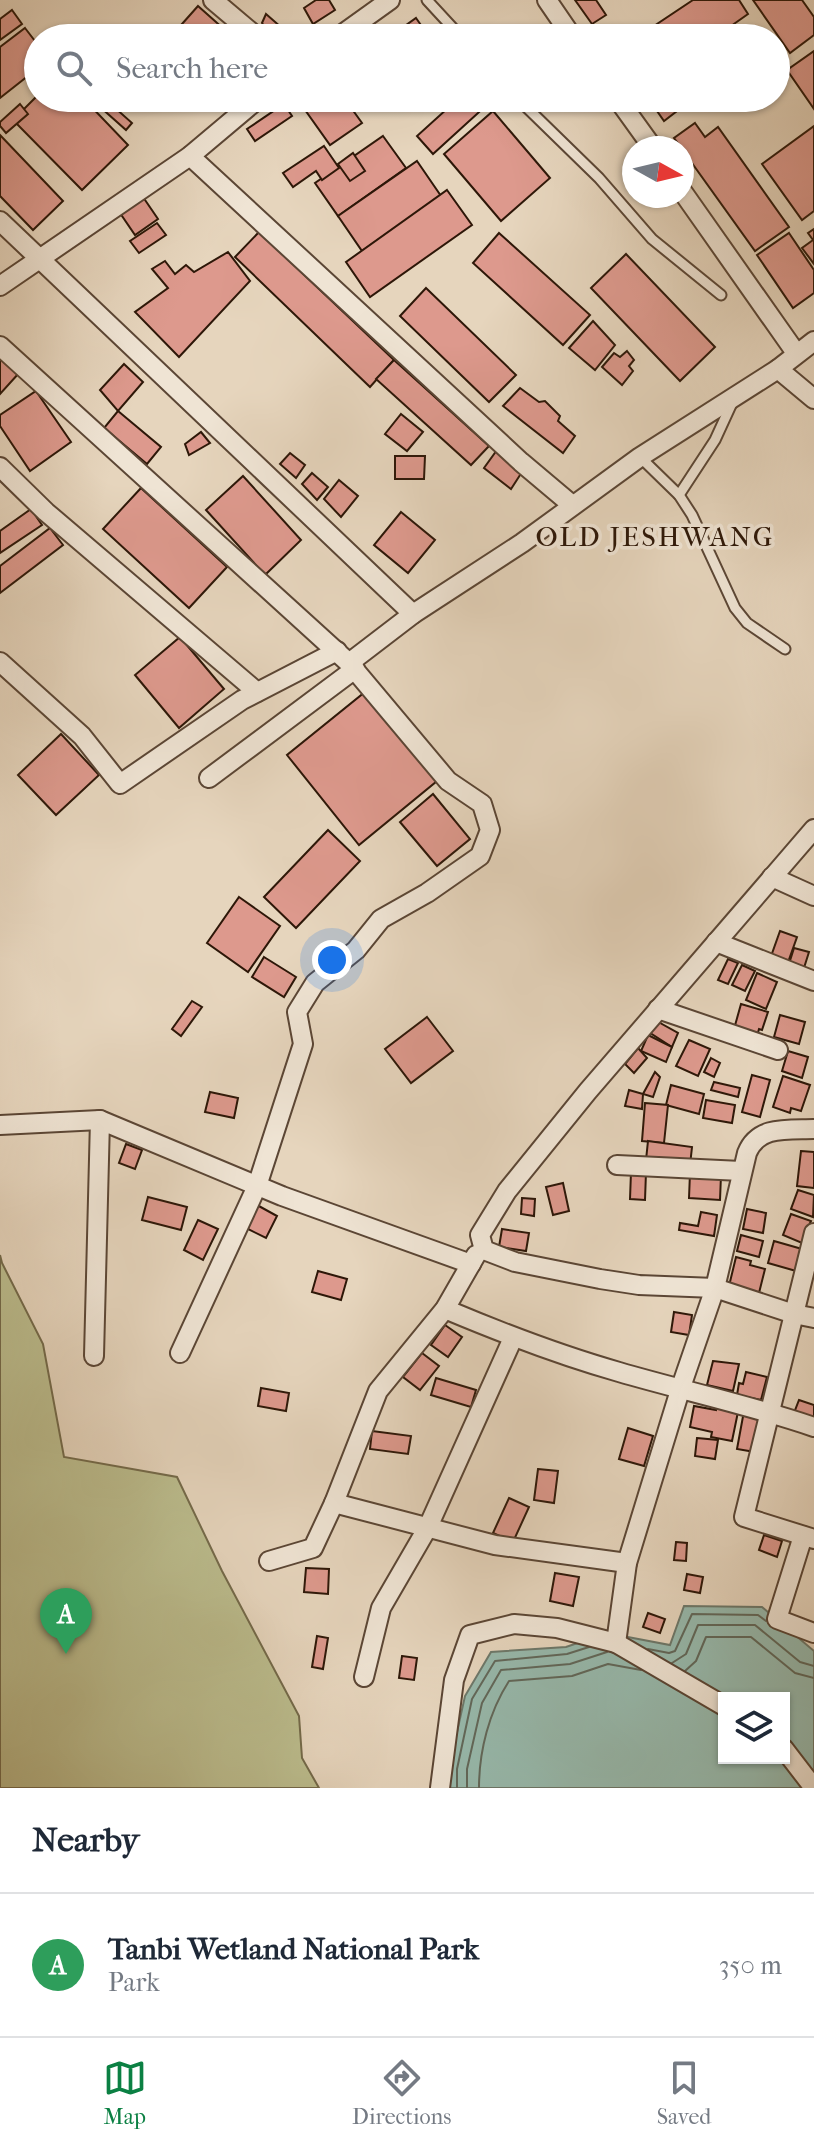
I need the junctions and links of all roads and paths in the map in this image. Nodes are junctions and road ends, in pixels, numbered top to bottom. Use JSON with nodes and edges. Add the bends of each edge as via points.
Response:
{"nodes":[{"id":1,"x":213,"y":0,"type":"edge"},
{"id":2,"x":390,"y":0,"type":"edge"},
{"id":3,"x":427,"y":0,"type":"edge"},
{"id":4,"x":547,"y":0,"type":"edge"},
{"id":5,"x":241,"y":24,"type":"edge"},
{"id":6,"x":357,"y":24,"type":"edge"},
{"id":7,"x":449,"y":24,"type":"edge"},
{"id":8,"x":563,"y":24,"type":"edge"},
{"id":9,"x":242,"y":112,"type":"edge"},
{"id":10,"x":531,"y":112,"type":"edge"},
{"id":11,"x":627,"y":112,"type":"edge"},
{"id":12,"x":644,"y":136,"type":"edge"},
{"id":13,"x":190,"y":156,"type":"junction"},
{"id":14,"x":694,"y":208,"type":"edge"},
{"id":15,"x":0,"y":221,"type":"edge"},
{"id":16,"x":42,"y":259,"type":"junction"},
{"id":17,"x":0,"y":286,"type":"edge"},
{"id":18,"x":721,"y":295,"type":"dead end"},
{"id":19,"x":814,"y":341,"type":"edge"},
{"id":20,"x":0,"y":346,"type":"edge"},
{"id":21,"x":796,"y":353,"type":"junction"},
{"id":22,"x":778,"y":369,"type":"junction"},
{"id":23,"x":735,"y":396,"type":"junction"},
{"id":24,"x":814,"y":399,"type":"edge"},
{"id":25,"x":640,"y":457,"type":"junction"},
{"id":26,"x":0,"y":467,"type":"edge"},
{"id":27,"x":679,"y":495,"type":"junction"},
{"id":28,"x":572,"y":505,"type":"junction"},
{"id":29,"x":413,"y":614,"type":"junction"},
{"id":30,"x":785,"y":649,"type":"dead end"},
{"id":31,"x":347,"y":661,"type":"junction"},
{"id":32,"x":0,"y":662,"type":"edge"},
{"id":33,"x":257,"y":692,"type":"junction"},
{"id":34,"x":209,"y":778,"type":"dead end"},
{"id":35,"x":814,"y":829,"type":"edge"},
{"id":36,"x":772,"y":877,"type":"junction"},
{"id":37,"x":814,"y":896,"type":"edge"},
{"id":38,"x":716,"y":942,"type":"junction"},
{"id":39,"x":814,"y":981,"type":"edge"},
{"id":40,"x":658,"y":1009,"type":"junction"},
{"id":41,"x":778,"y":1050,"type":"dead end"},
{"id":42,"x":100,"y":1120,"type":"junction"},
{"id":43,"x":0,"y":1125,"type":"edge"},
{"id":44,"x":814,"y":1129,"type":"edge"},
{"id":45,"x":617,"y":1165,"type":"dead end"},
{"id":46,"x":741,"y":1171,"type":"junction"},
{"id":47,"x":257,"y":1186,"type":"junction"},
{"id":48,"x":814,"y":1233,"type":"edge"},
{"id":49,"x":481,"y":1245,"type":"junction"},
{"id":50,"x":471,"y":1264,"type":"junction"},
{"id":51,"x":715,"y":1288,"type":"junction"},
{"id":52,"x":445,"y":1309,"type":"junction"},
{"id":53,"x":794,"y":1314,"type":"junction"},
{"id":54,"x":814,"y":1318,"type":"edge"},
{"id":55,"x":513,"y":1338,"type":"junction"},
{"id":56,"x":180,"y":1353,"type":"dead end"},
{"id":57,"x":94,"y":1356,"type":"dead end"},
{"id":58,"x":681,"y":1387,"type":"junction"},
{"id":59,"x":770,"y":1412,"type":"junction"},
{"id":60,"x":814,"y":1427,"type":"edge"},
{"id":61,"x":334,"y":1503,"type":"junction"},
{"id":62,"x":428,"y":1527,"type":"junction"},
{"id":63,"x":808,"y":1537,"type":"edge"},
{"id":64,"x":269,"y":1561,"type":"dead end"},
{"id":65,"x":627,"y":1563,"type":"junction"},
{"id":66,"x":814,"y":1633,"type":"edge"},
{"id":67,"x":616,"y":1643,"type":"junction"},
{"id":68,"x":364,"y":1677,"type":"dead end"},
{"id":69,"x":718,"y":1702,"type":"edge"},
{"id":70,"x":790,"y":1757,"type":"edge"},
{"id":71,"x":440,"y":1788,"type":"edge"},
{"id":72,"x":814,"y":1788,"type":"edge"}],
"edges":[{"from":1,"to":5,"type":"street"},
{"from":2,"to":6,"type":"street"},
{"from":3,"to":7,"type":"lane"},
{"from":4,"to":8,"type":"street"},
{"from":9,"to":13,"type":"street"},
{"from":10,"to":18,"type":"lane","via":[[652,239]]},
{"from":11,"to":12,"type":"street"},
{"from":13,"to":16,"type":"street"},
{"from":13,"to":28,"type":"street"},
{"from":14,"to":21,"type":"street"},
{"from":15,"to":16,"type":"street"},
{"from":16,"to":17,"type":"street"},
{"from":16,"to":29,"type":"street"},
{"from":19,"to":21,"type":"street"},
{"from":20,"to":31,"type":"street"},
{"from":21,"to":22,"type":"street"},
{"from":22,"to":23,"type":"street"},
{"from":22,"to":24,"type":"street"},
{"from":23,"to":25,"type":"street"},
{"from":23,"to":27,"type":"lane","via":[[715,440]]},
{"from":25,"to":27,"type":"lane"},
{"from":25,"to":28,"type":"street"},
{"from":26,"to":33,"type":"street"},
{"from":27,"to":30,"type":"lane","via":[[735,608]]},
{"from":28,"to":29,"type":"street"},
{"from":29,"to":31,"type":"street"},
{"from":31,"to":33,"type":"street"},
{"from":31,"to":34,"type":"street"},
{"from":31,"to":47,"type":"street","via":[[448,781],[482,804],[490,830],[480,856],[381,919],[356,950],[315,983],[297,1012],[303,1044]]},
{"from":32,"to":33,"type":"street","via":[[82,736],[120,784]]},
{"from":35,"to":36,"type":"street"},
{"from":36,"to":37,"type":"street"},
{"from":36,"to":38,"type":"street"},
{"from":38,"to":39,"type":"street"},
{"from":38,"to":40,"type":"street"},
{"from":40,"to":41,"type":"street"},
{"from":40,"to":49,"type":"street","via":[[507,1191],[480,1235]]},
{"from":42,"to":43,"type":"street"},
{"from":42,"to":47,"type":"street"},
{"from":42,"to":57,"type":"street"},
{"from":44,"to":46,"type":"street","via":[[775,1130],[757,1138]]},
{"from":45,"to":46,"type":"street"},
{"from":46,"to":51,"type":"street"},
{"from":47,"to":50,"type":"street"},
{"from":47,"to":56,"type":"street"},
{"from":48,"to":53,"type":"street"},
{"from":49,"to":50,"type":"street"},
{"from":49,"to":51,"type":"street","via":[[494,1256],[515,1262],[600,1279]]},
{"from":50,"to":52,"type":"street"},
{"from":51,"to":53,"type":"street"},
{"from":51,"to":58,"type":"street"},
{"from":52,"to":55,"type":"street"},
{"from":52,"to":61,"type":"street","via":[[378,1391]]},
{"from":53,"to":54,"type":"street"},
{"from":53,"to":59,"type":"street"},
{"from":55,"to":58,"type":"street"},
{"from":55,"to":62,"type":"street"},
{"from":58,"to":59,"type":"street"},
{"from":58,"to":65,"type":"street"},
{"from":59,"to":60,"type":"street"},
{"from":59,"to":63,"type":"street","via":[[744,1517]]},
{"from":61,"to":62,"type":"street"},
{"from":61,"to":64,"type":"street","via":[[313,1548]]},
{"from":62,"to":65,"type":"street","via":[[495,1545]]},
{"from":62,"to":68,"type":"street","via":[[381,1608]]},
{"from":63,"to":66,"type":"street","via":[[777,1619]]},
{"from":65,"to":67,"type":"street"},
{"from":67,"to":69,"type":"street"},
{"from":67,"to":71,"type":"street","via":[[514,1624],[470,1635],[454,1680]]},
{"from":70,"to":72,"type":"street"}]}
